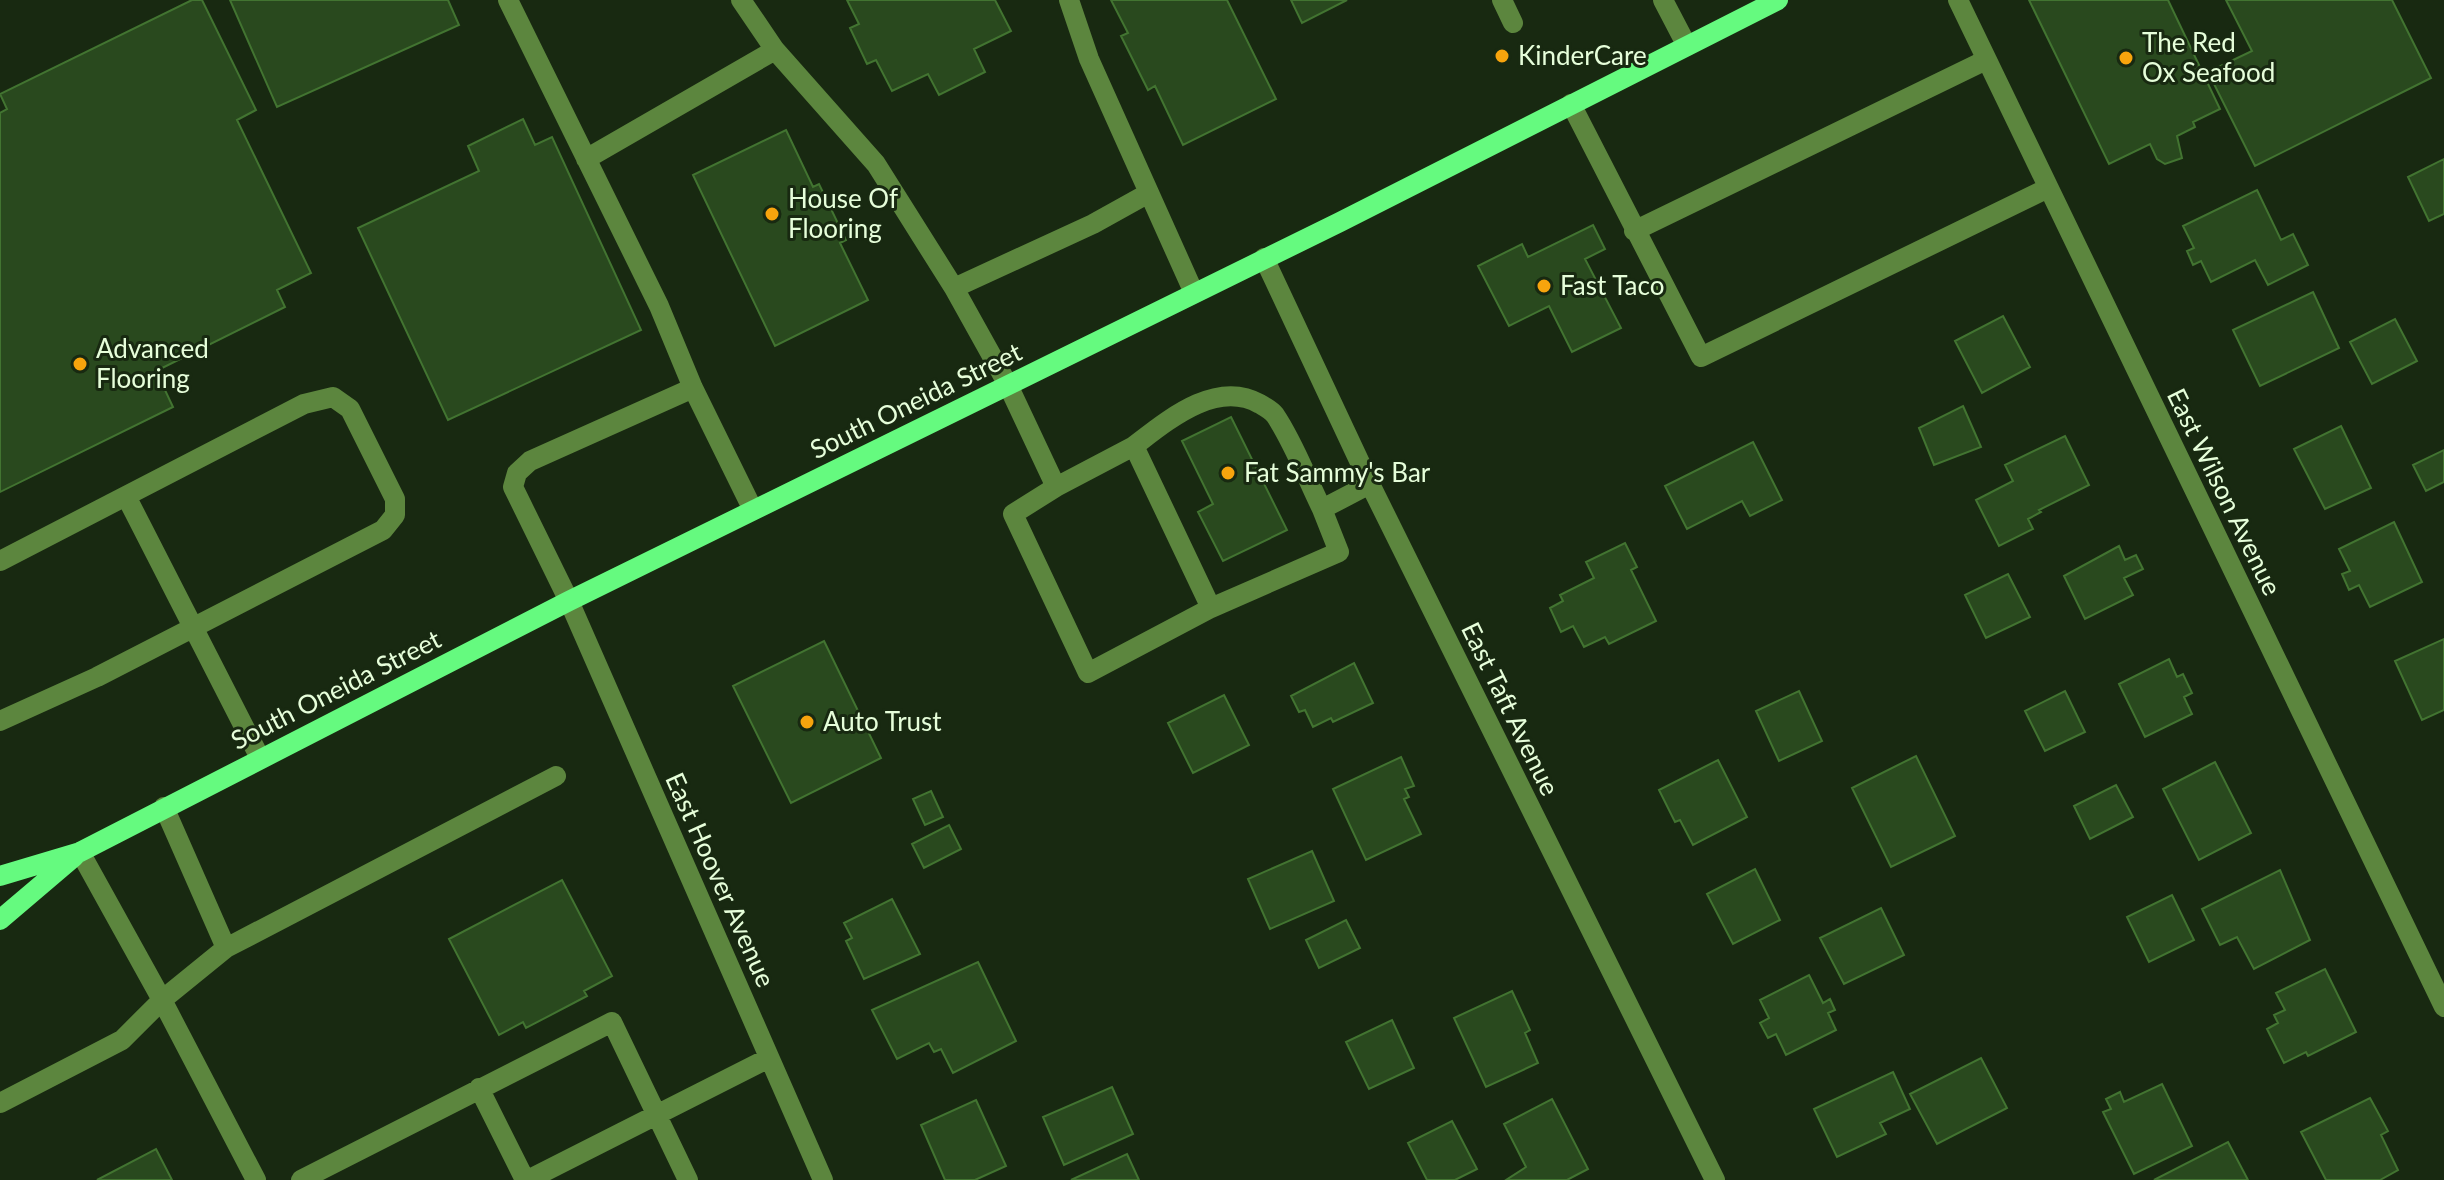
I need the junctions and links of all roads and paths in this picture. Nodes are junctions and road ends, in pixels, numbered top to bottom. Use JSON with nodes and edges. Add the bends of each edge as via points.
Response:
{"nodes":[{"id":1,"x":508,"y":0,"type":"edge"},
{"id":2,"x":741,"y":0,"type":"edge"},
{"id":3,"x":1069,"y":0,"type":"edge"},
{"id":4,"x":1502,"y":0,"type":"edge"},
{"id":5,"x":1663,"y":0,"type":"edge"},
{"id":6,"x":1778,"y":0,"type":"edge"},
{"id":7,"x":1958,"y":0,"type":"edge"},
{"id":8,"x":1513,"y":23,"type":"dead end"},
{"id":9,"x":1687,"y":46,"type":"junction"},
{"id":10,"x":775,"y":50,"type":"junction"},
{"id":11,"x":1986,"y":60,"type":"junction"},
{"id":12,"x":1571,"y":104,"type":"junction"},
{"id":13,"x":586,"y":159,"type":"junction"},
{"id":14,"x":2048,"y":188,"type":"junction"},
{"id":15,"x":1147,"y":194,"type":"junction"},
{"id":16,"x":1634,"y":231,"type":"junction"},
{"id":17,"x":1264,"y":258,"type":"junction"},
{"id":18,"x":954,"y":288,"type":"junction"},
{"id":19,"x":1194,"y":293,"type":"junction"},
{"id":20,"x":1008,"y":385,"type":"junction"},
{"id":21,"x":693,"y":388,"type":"junction"},
{"id":22,"x":1134,"y":446,"type":"junction"},
{"id":23,"x":1370,"y":484,"type":"junction"},
{"id":24,"x":1056,"y":487,"type":"junction"},
{"id":25,"x":126,"y":496,"type":"junction"},
{"id":26,"x":1322,"y":509,"type":"junction"},
{"id":27,"x":753,"y":510,"type":"junction"},
{"id":28,"x":0,"y":561,"type":"edge"},
{"id":29,"x":569,"y":601,"type":"junction"},
{"id":30,"x":1211,"y":608,"type":"junction"},
{"id":31,"x":194,"y":627,"type":"junction"},
{"id":32,"x":0,"y":721,"type":"edge"},
{"id":33,"x":260,"y":758,"type":"junction"},
{"id":34,"x":556,"y":776,"type":"dead end"},
{"id":35,"x":164,"y":807,"type":"junction"},
{"id":36,"x":80,"y":852,"type":"junction"},
{"id":37,"x":0,"y":876,"type":"edge"},
{"id":38,"x":0,"y":920,"type":"edge"},
{"id":39,"x":226,"y":948,"type":"junction"},
{"id":40,"x":162,"y":1000,"type":"junction"},
{"id":41,"x":2444,"y":1007,"type":"edge"},
{"id":42,"x":769,"y":1058,"type":"junction"},
{"id":43,"x":479,"y":1088,"type":"junction"},
{"id":44,"x":0,"y":1103,"type":"edge"},
{"id":45,"x":657,"y":1114,"type":"junction"},
{"id":46,"x":256,"y":1180,"type":"edge"},
{"id":47,"x":301,"y":1180,"type":"edge"},
{"id":48,"x":527,"y":1180,"type":"edge"},
{"id":49,"x":688,"y":1180,"type":"edge"},
{"id":50,"x":823,"y":1180,"type":"edge"},
{"id":51,"x":1715,"y":1180,"type":"edge"}],
"edges":[{"from":1,"to":13,"type":"street"},
{"from":2,"to":10,"type":"street"},
{"from":3,"to":15,"type":"street"},
{"from":4,"to":8,"type":"street"},
{"from":5,"to":9,"type":"street"},
{"from":6,"to":9,"type":"main road","name":"South Oneida Street"},
{"from":7,"to":11,"type":"street","name":"East Wilson Avenue"},
{"from":9,"to":12,"type":"main road","name":"South Oneida Street"},
{"from":10,"to":13,"type":"street"},
{"from":10,"to":18,"type":"street","via":[[876,164]]},
{"from":11,"to":14,"type":"street","name":"East Wilson Avenue"},
{"from":11,"to":16,"type":"street"},
{"from":12,"to":16,"type":"street"},
{"from":12,"to":17,"type":"main road","name":"South Oneida Street"},
{"from":13,"to":21,"type":"street"},
{"from":14,"to":16,"type":"street","via":[[1701,357]]},
{"from":14,"to":41,"type":"street","name":"East Wilson Avenue"},
{"from":15,"to":18,"type":"street"},
{"from":15,"to":19,"type":"street"},
{"from":17,"to":19,"type":"main road","name":"South Oneida Street"},
{"from":17,"to":23,"type":"street","name":"East Taft Avenue"},
{"from":18,"to":20,"type":"street"},
{"from":19,"to":20,"type":"main road","name":"South Oneida Street"},
{"from":20,"to":24,"type":"street"},
{"from":20,"to":27,"type":"main road","name":"South Oneida Street"},
{"from":21,"to":27,"type":"street"},
{"from":21,"to":29,"type":"street","name":"East Hoover Avenue","via":[[530,461],[517,473],[513,487]]},
{"from":22,"to":24,"type":"street"},
{"from":22,"to":26,"type":"street","via":[[1199,405],[1223,395],[1246,396],[1273,412]]},
{"from":22,"to":30,"type":"street"},
{"from":23,"to":26,"type":"street"},
{"from":23,"to":51,"type":"street","name":"East Taft Avenue"},
{"from":24,"to":30,"type":"street","via":[[1013,514],[1088,673]]},
{"from":25,"to":28,"type":"street"},
{"from":25,"to":31,"type":"street"},
{"from":25,"to":31,"type":"street","via":[[304,404],[333,397],[350,409],[395,499],[395,515],[383,530]]},
{"from":26,"to":30,"type":"street","via":[[1339,552]]},
{"from":27,"to":29,"type":"main road","name":"South Oneida Street"},
{"from":29,"to":33,"type":"main road","name":"South Oneida Street"},
{"from":29,"to":42,"type":"street","name":"East Hoover Avenue"},
{"from":31,"to":32,"type":"street"},
{"from":31,"to":33,"type":"street"},
{"from":33,"to":35,"type":"main road","name":"South Oneida Street"},
{"from":34,"to":39,"type":"street"},
{"from":35,"to":36,"type":"main road","name":"South Oneida Street"},
{"from":35,"to":39,"type":"street"},
{"from":36,"to":37,"type":"main road","name":"South Oneida Street"},
{"from":36,"to":38,"type":"main road","name":"South Oneida Street"},
{"from":36,"to":40,"type":"street"},
{"from":39,"to":40,"type":"street"},
{"from":40,"to":44,"type":"street","via":[[122,1040]]},
{"from":40,"to":46,"type":"street"},
{"from":42,"to":45,"type":"street"},
{"from":42,"to":50,"type":"street","name":"East Hoover Avenue"},
{"from":43,"to":45,"type":"street","via":[[612,1022]]},
{"from":43,"to":47,"type":"street"},
{"from":43,"to":48,"type":"street"},
{"from":45,"to":48,"type":"street"},
{"from":45,"to":49,"type":"street"}]}
